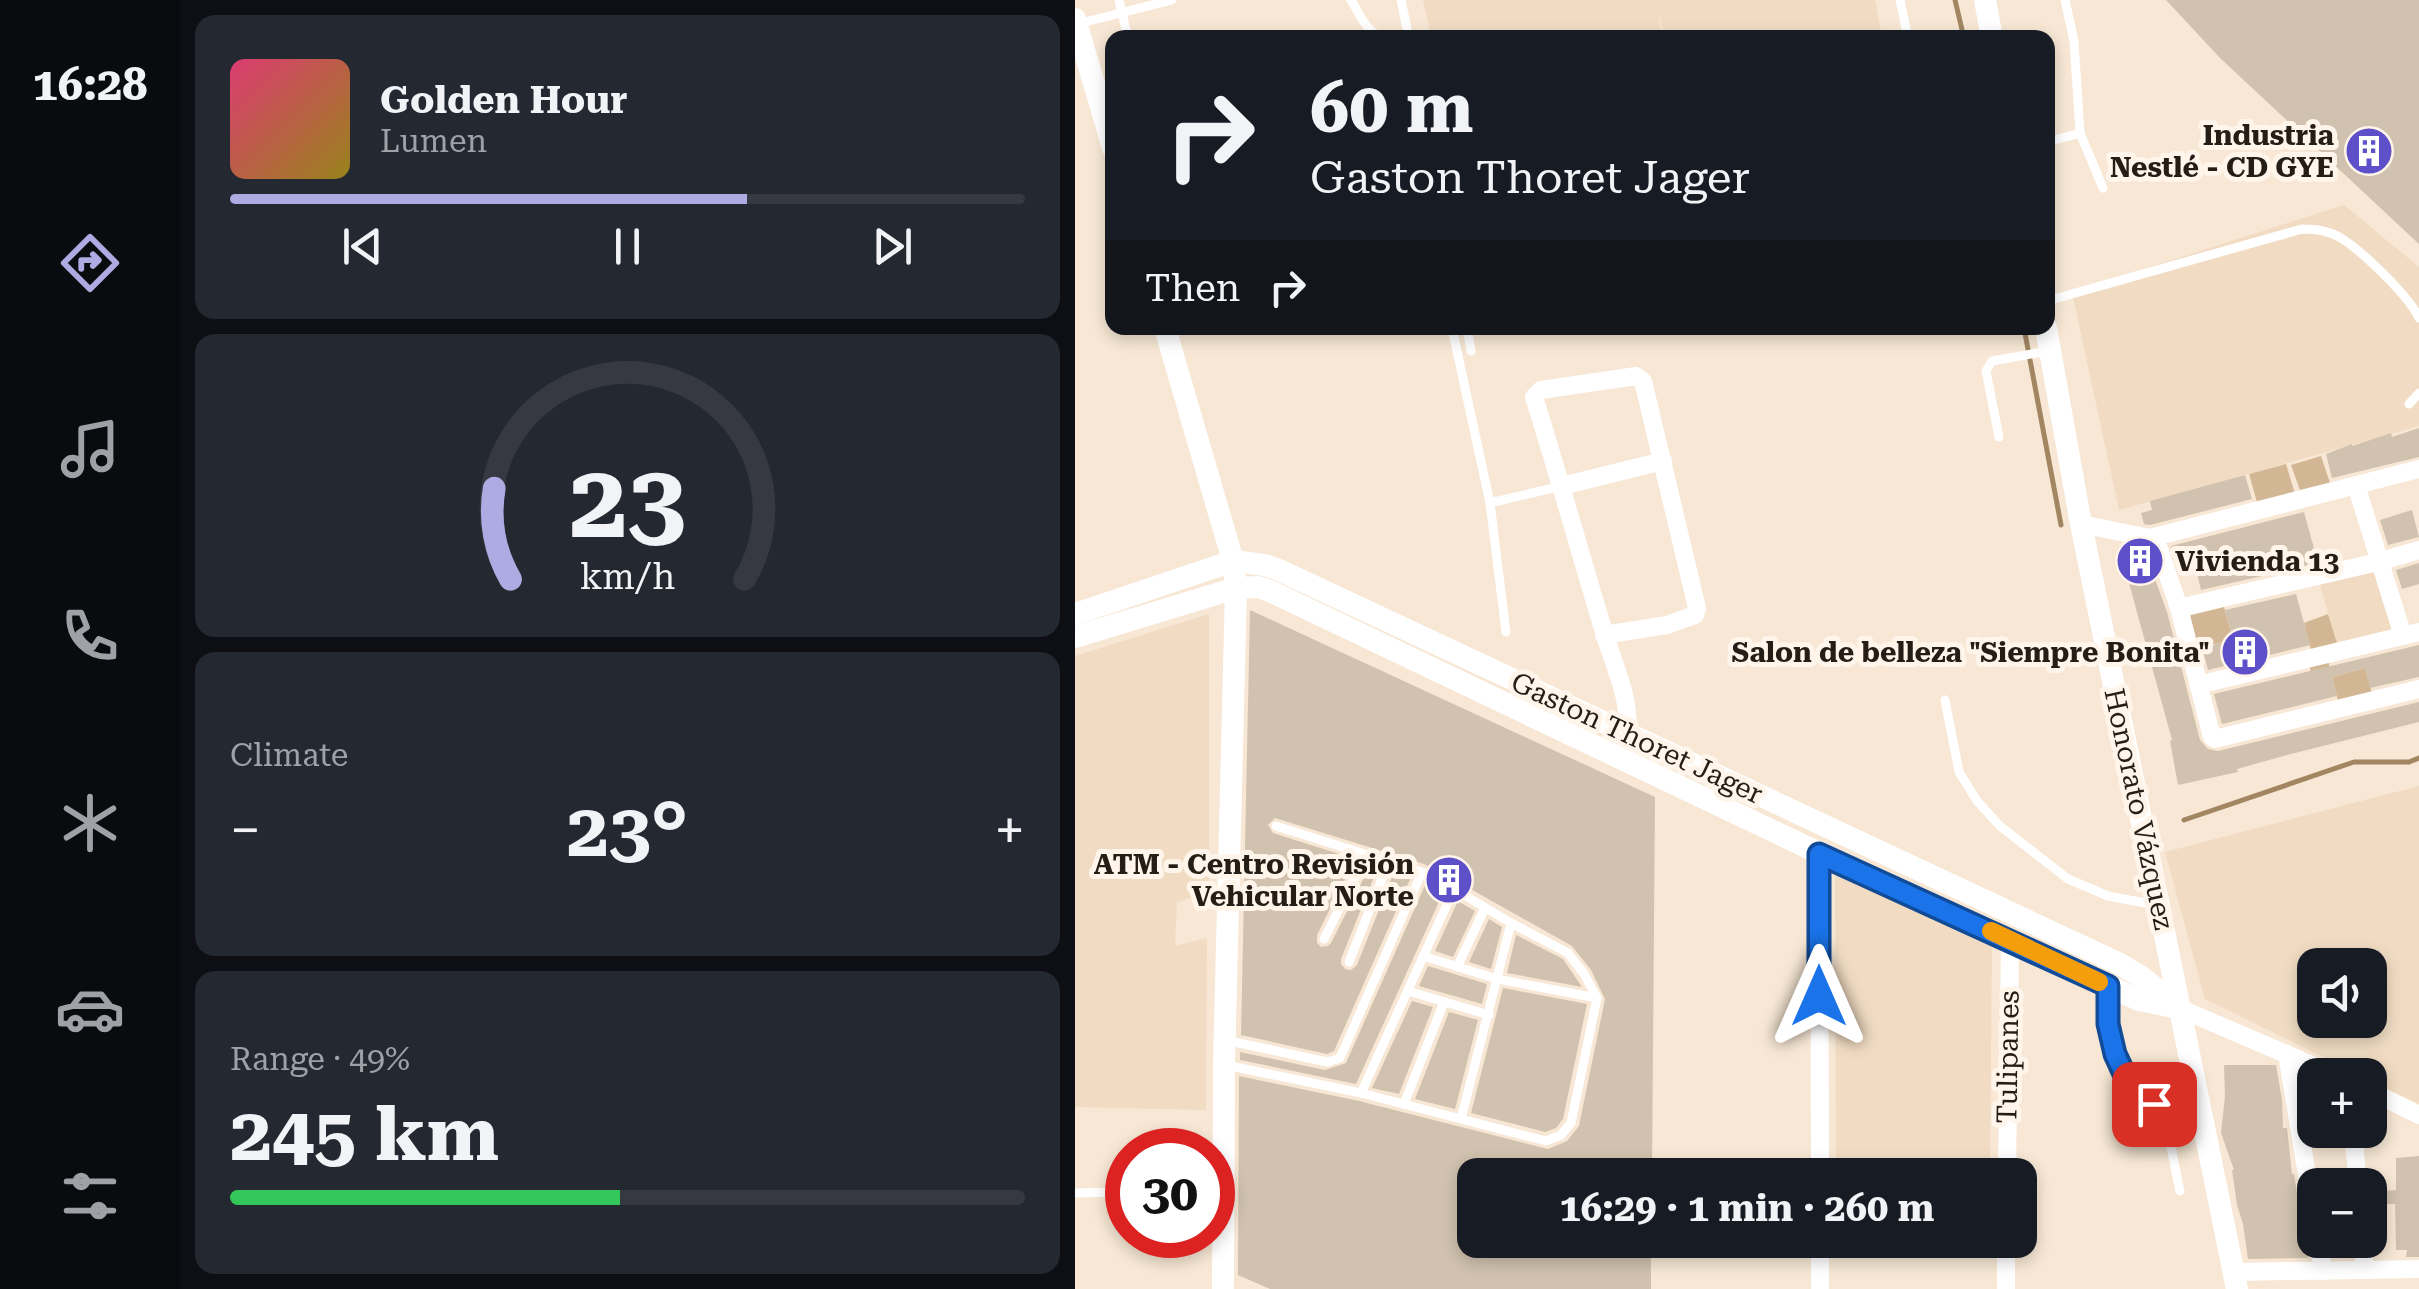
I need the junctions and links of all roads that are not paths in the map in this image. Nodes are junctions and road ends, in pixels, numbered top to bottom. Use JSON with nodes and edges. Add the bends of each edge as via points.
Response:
{"nodes":[{"id":1,"x":1119,"y":0,"type":"edge"},
{"id":2,"x":1171,"y":0,"type":"edge"},
{"id":3,"x":1351,"y":0,"type":"edge"},
{"id":4,"x":1401,"y":0,"type":"edge"},
{"id":5,"x":1900,"y":0,"type":"edge"},
{"id":6,"x":1985,"y":0,"type":"edge"},
{"id":7,"x":2065,"y":0,"type":"edge"},
{"id":8,"x":1122,"y":13,"type":"junction"},
{"id":9,"x":1076,"y":22,"type":"edge"},
{"id":10,"x":1126,"y":30,"type":"edge"},
{"id":11,"x":1370,"y":30,"type":"edge"},
{"id":12,"x":1405,"y":30,"type":"edge"},
{"id":13,"x":1906,"y":30,"type":"edge"},
{"id":14,"x":1991,"y":30,"type":"edge"},
{"id":15,"x":1105,"y":121,"type":"edge"},
{"id":16,"x":2080,"y":133,"type":"junction"},
{"id":17,"x":2055,"y":140,"type":"edge"},
{"id":18,"x":2103,"y":188,"type":"dead end"},
{"id":19,"x":2055,"y":298,"type":"edge"},
{"id":20,"x":2419,"y":318,"type":"edge"},
{"id":21,"x":1167,"y":335,"type":"edge"},
{"id":22,"x":1454,"y":335,"type":"edge"},
{"id":23,"x":1468,"y":335,"type":"edge"},
{"id":24,"x":2044,"y":344,"type":"edge"},
{"id":25,"x":1471,"y":351,"type":"dead end"},
{"id":26,"x":2419,"y":392,"type":"edge"},
{"id":27,"x":2409,"y":404,"type":"dead end"},
{"id":28,"x":1999,"y":437,"type":"dead end"},
{"id":29,"x":1663,"y":461,"type":"junction"},
{"id":30,"x":2419,"y":469,"type":"edge"},
{"id":31,"x":2356,"y":485,"type":"junction"},
{"id":32,"x":1562,"y":486,"type":"junction"},
{"id":33,"x":1490,"y":504,"type":"junction"},
{"id":34,"x":2081,"y":524,"type":"junction"},
{"id":35,"x":2150,"y":538,"type":"junction"},
{"id":36,"x":2419,"y":550,"type":"edge"},
{"id":37,"x":1233,"y":562,"type":"junction"},
{"id":38,"x":2379,"y":562,"type":"junction"},
{"id":39,"x":1236,"y":588,"type":"junction"},
{"id":40,"x":2179,"y":608,"type":"junction"},
{"id":41,"x":1075,"y":614,"type":"edge"},
{"id":42,"x":1505,"y":632,"type":"dead end"},
{"id":43,"x":2411,"y":634,"type":"edge"},
{"id":44,"x":1604,"y":635,"type":"junction"},
{"id":45,"x":1075,"y":637,"type":"edge"},
{"id":46,"x":2198,"y":686,"type":"junction"},
{"id":47,"x":2419,"y":689,"type":"edge"},
{"id":48,"x":1945,"y":700,"type":"dead end"},
{"id":49,"x":1627,"y":734,"type":"junction"},
{"id":50,"x":1276,"y":826,"type":"dead end"},
{"id":51,"x":1367,"y":854,"type":"junction"},
{"id":52,"x":1819,"y":854,"type":"junction"},
{"id":53,"x":1389,"y":861,"type":"junction"},
{"id":54,"x":1422,"y":872,"type":"junction"},
{"id":55,"x":1454,"y":889,"type":"junction"},
{"id":56,"x":2159,"y":906,"type":"junction"},
{"id":57,"x":1485,"y":908,"type":"junction"},
{"id":58,"x":1511,"y":924,"type":"junction"},
{"id":59,"x":1324,"y":939,"type":"dead end"},
{"id":60,"x":2009,"y":940,"type":"junction"},
{"id":61,"x":1423,"y":956,"type":"junction"},
{"id":62,"x":1349,"y":962,"type":"dead end"},
{"id":63,"x":1457,"y":967,"type":"junction"},
{"id":64,"x":1497,"y":979,"type":"junction"},
{"id":65,"x":2108,"y":986,"type":"junction"},
{"id":66,"x":1408,"y":991,"type":"junction"},
{"id":67,"x":1597,"y":998,"type":"junction"},
{"id":68,"x":1445,"y":1002,"type":"junction"},
{"id":69,"x":2181,"y":1009,"type":"junction"},
{"id":70,"x":1489,"y":1015,"type":"junction"},
{"id":71,"x":1225,"y":1040,"type":"junction"},
{"id":72,"x":2287,"y":1054,"type":"junction"},
{"id":73,"x":2297,"y":1058,"type":"edge"},
{"id":74,"x":1224,"y":1065,"type":"junction"},
{"id":75,"x":1361,"y":1093,"type":"junction"},
{"id":76,"x":2387,"y":1099,"type":"edge"},
{"id":77,"x":1405,"y":1104,"type":"junction"},
{"id":78,"x":2419,"y":1115,"type":"edge"},
{"id":79,"x":1461,"y":1118,"type":"junction"},
{"id":80,"x":1221,"y":1128,"type":"edge"},
{"id":81,"x":1820,"y":1158,"type":"edge"},
{"id":82,"x":2007,"y":1158,"type":"edge"},
{"id":83,"x":2306,"y":1168,"type":"edge"},
{"id":84,"x":2180,"y":1191,"type":"dead end"},
{"id":85,"x":1075,"y":1192,"type":"edge"},
{"id":86,"x":1105,"y":1192,"type":"edge"},
{"id":87,"x":1221,"y":1258,"type":"edge"},
{"id":88,"x":1820,"y":1258,"type":"edge"},
{"id":89,"x":2006,"y":1258,"type":"edge"},
{"id":90,"x":2321,"y":1258,"type":"edge"},
{"id":91,"x":2364,"y":1258,"type":"edge"},
{"id":92,"x":2419,"y":1269,"type":"edge"},
{"id":93,"x":2365,"y":1270,"type":"junction"},
{"id":94,"x":2323,"y":1271,"type":"junction"},
{"id":95,"x":2235,"y":1280,"type":"edge"},
{"id":96,"x":1223,"y":1289,"type":"edge"},
{"id":97,"x":1821,"y":1289,"type":"edge"},
{"id":98,"x":2005,"y":1289,"type":"edge"}],
"edges":[{"from":1,"to":8,"type":"lane"},
{"from":2,"to":8,"type":"lane"},
{"from":3,"to":11,"type":"lane"},
{"from":4,"to":12,"type":"lane"},
{"from":5,"to":13,"type":"lane"},
{"from":6,"to":14,"type":"street"},
{"from":7,"to":16,"type":"lane"},
{"from":8,"to":9,"type":"lane"},
{"from":8,"to":10,"type":"lane"},
{"from":9,"to":15,"type":"street"},
{"from":16,"to":17,"type":"lane"},
{"from":16,"to":18,"type":"lane"},
{"from":19,"to":20,"type":"lane","via":[[2315,229],[2342,238],[2395,284]]},
{"from":21,"to":37,"type":"street"},
{"from":22,"to":33,"type":"lane"},
{"from":23,"to":25,"type":"lane"},
{"from":24,"to":28,"type":"lane","via":[[1992,362],[1986,371]]},
{"from":24,"to":34,"type":"street","name":"Honorato Vázquez"},
{"from":26,"to":27,"type":"lane"},
{"from":29,"to":32,"type":"street"},
{"from":29,"to":32,"type":"street","via":[[1640,378],[1541,390],[1535,397]]},
{"from":29,"to":44,"type":"street","via":[[1695,616]]},
{"from":30,"to":31,"type":"street"},
{"from":31,"to":35,"type":"street"},
{"from":31,"to":38,"type":"street"},
{"from":32,"to":33,"type":"lane"},
{"from":32,"to":44,"type":"street"},
{"from":33,"to":42,"type":"lane"},
{"from":34,"to":35,"type":"street"},
{"from":34,"to":56,"type":"street","name":"Honorato Vázquez"},
{"from":35,"to":40,"type":"street"},
{"from":36,"to":38,"type":"street"},
{"from":37,"to":39,"type":"street"},
{"from":37,"to":41,"type":"street","name":"Gaston Thoret Jager"},
{"from":37,"to":49,"type":"street","name":"Gaston Thoret Jager","via":[[1279,570]]},
{"from":38,"to":40,"type":"street"},
{"from":38,"to":43,"type":"street"},
{"from":39,"to":45,"type":"street","name":"Gaston Thoret Jager"},
{"from":39,"to":52,"type":"street","name":"Gaston Thoret Jager","via":[[1270,591]]},
{"from":39,"to":71,"type":"street"},
{"from":40,"to":46,"type":"street"},
{"from":43,"to":46,"type":"street"},
{"from":44,"to":49,"type":"street","via":[[1629,715]]},
{"from":46,"to":47,"type":"street","via":[[2215,738]]},
{"from":48,"to":56,"type":"lane","via":[[1959,772],[2000,826],[2067,879]]},
{"from":49,"to":69,"type":"street","name":"Gaston Thoret Jager","via":[[2120,964]]},
{"from":50,"to":51,"type":"lane"},
{"from":51,"to":53,"type":"lane"},
{"from":51,"to":59,"type":"lane"},
{"from":52,"to":60,"type":"street","name":"Gaston Thoret Jager"},
{"from":52,"to":81,"type":"street"},
{"from":53,"to":54,"type":"lane"},
{"from":53,"to":62,"type":"lane"},
{"from":54,"to":55,"type":"lane"},
{"from":54,"to":71,"type":"lane","via":[[1340,1058],[1327,1062]]},
{"from":55,"to":57,"type":"lane"},
{"from":55,"to":61,"type":"lane"},
{"from":56,"to":69,"type":"street","name":"Honorato Vázquez"},
{"from":57,"to":58,"type":"lane"},
{"from":57,"to":63,"type":"lane"},
{"from":58,"to":64,"type":"lane"},
{"from":58,"to":67,"type":"lane","via":[[1568,954]]},
{"from":60,"to":65,"type":"street","name":"Gaston Thoret Jager"},
{"from":60,"to":82,"type":"street","name":"Tulipanes"},
{"from":61,"to":63,"type":"lane"},
{"from":61,"to":66,"type":"lane"},
{"from":63,"to":64,"type":"lane"},
{"from":64,"to":67,"type":"lane"},
{"from":64,"to":70,"type":"lane"},
{"from":65,"to":69,"type":"street","name":"Gaston Thoret Jager"},
{"from":65,"to":84,"type":"lane","via":[[2115,1054],[2132,1091],[2161,1116]]},
{"from":66,"to":68,"type":"lane"},
{"from":66,"to":75,"type":"lane"},
{"from":67,"to":79,"type":"lane","via":[[1571,1123],[1561,1135],[1546,1141]]},
{"from":68,"to":70,"type":"lane"},
{"from":68,"to":77,"type":"lane"},
{"from":69,"to":72,"type":"street","name":"Gaston Thoret Jager"},
{"from":69,"to":95,"type":"street","name":"Honorato Vázquez"},
{"from":70,"to":79,"type":"lane"},
{"from":71,"to":74,"type":"street"},
{"from":72,"to":73,"type":"street","name":"Gaston Thoret Jager"},
{"from":72,"to":83,"type":"street"},
{"from":74,"to":75,"type":"lane"},
{"from":74,"to":80,"type":"street"},
{"from":75,"to":77,"type":"lane"},
{"from":76,"to":78,"type":"street"},
{"from":77,"to":79,"type":"lane"},
{"from":85,"to":86,"type":"lane"},
{"from":87,"to":96,"type":"street"},
{"from":88,"to":97,"type":"street"},
{"from":89,"to":98,"type":"street"},
{"from":90,"to":94,"type":"street"},
{"from":91,"to":93,"type":"street"},
{"from":92,"to":93,"type":"street"},
{"from":93,"to":94,"type":"street"},
{"from":94,"to":95,"type":"street"}]}
